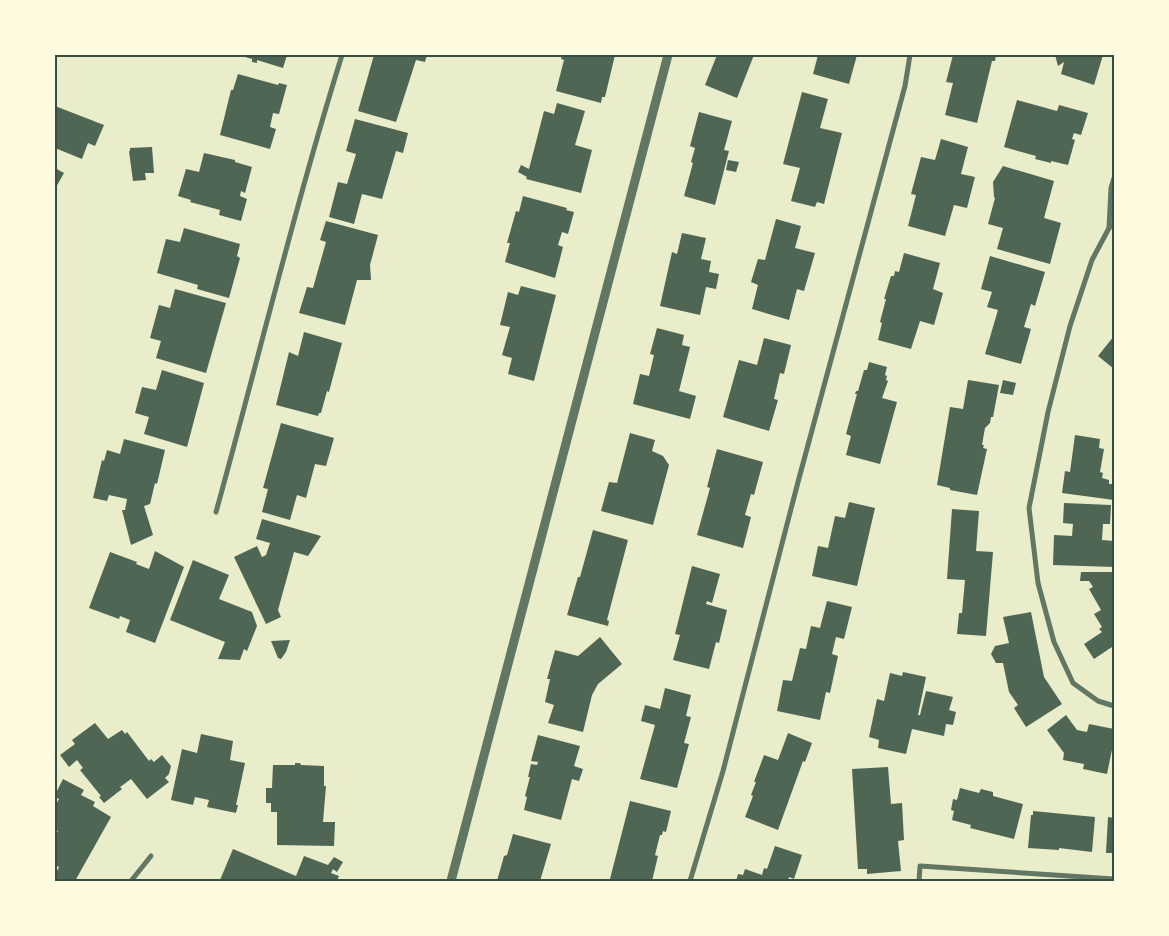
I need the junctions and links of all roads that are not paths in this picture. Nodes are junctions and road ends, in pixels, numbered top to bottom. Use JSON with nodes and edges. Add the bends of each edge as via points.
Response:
{"nodes":[{"id":1,"x":342,"y":55,"type":"edge"},
{"id":2,"x":668,"y":55,"type":"edge"},
{"id":3,"x":910,"y":55,"type":"edge"},
{"id":4,"x":1114,"y":178,"type":"edge"},
{"id":5,"x":1111,"y":226,"type":"edge"},
{"id":6,"x":216,"y":512,"type":"dead end"},
{"id":7,"x":1114,"y":706,"type":"edge"},
{"id":8,"x":151,"y":856,"type":"dead end"},
{"id":9,"x":1114,"y":879,"type":"edge"},
{"id":10,"x":130,"y":881,"type":"edge"},
{"id":11,"x":452,"y":881,"type":"edge"},
{"id":12,"x":690,"y":881,"type":"edge"},
{"id":13,"x":919,"y":881,"type":"edge"}],
"edges":[{"from":1,"to":6,"type":"street","via":[[314,145]]},
{"from":2,"to":11,"type":"street"},
{"from":3,"to":12,"type":"street","via":[[905,86],[723,771]]},
{"from":4,"to":5,"type":"street"},
{"from":5,"to":7,"type":"street","via":[[1092,260],[1070,326],[1048,412],[1029,508],[1038,583],[1054,642],[1073,683],[1098,701]]},
{"from":8,"to":10,"type":"street"},
{"from":9,"to":13,"type":"street","via":[[920,866]]}]}
